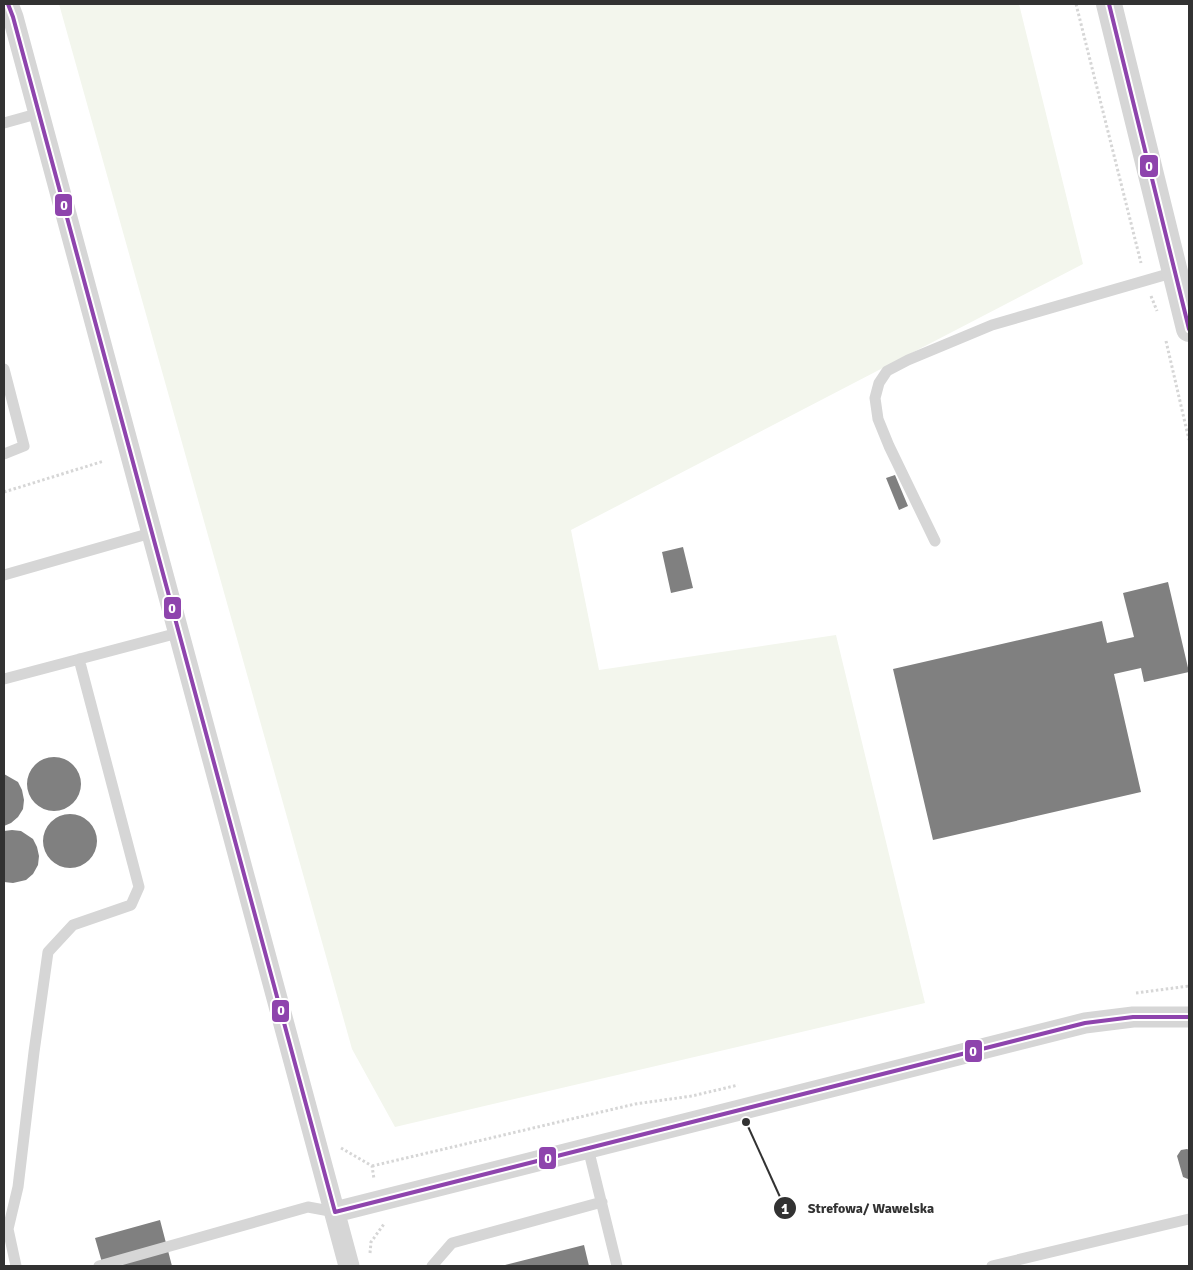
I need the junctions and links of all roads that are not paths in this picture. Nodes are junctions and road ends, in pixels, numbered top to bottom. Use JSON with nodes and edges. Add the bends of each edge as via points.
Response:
{"nodes":[{"id":1,"x":8,"y":4,"type":"edge"},
{"id":2,"x":1109,"y":4,"type":"edge"},
{"id":3,"x":40,"y":113,"type":"junction"},
{"id":4,"x":4,"y":122,"type":"edge"},
{"id":5,"x":1182,"y":270,"type":"edge"},
{"id":6,"x":1189,"y":329,"type":"edge"},
{"id":7,"x":4,"y":369,"type":"edge"},
{"id":8,"x":4,"y":454,"type":"edge"},
{"id":9,"x":151,"y":533,"type":"junction"},
{"id":10,"x":934,"y":541,"type":"dead end"},
{"id":11,"x":5,"y":571,"type":"edge"},
{"id":12,"x":178,"y":633,"type":"junction"},
{"id":13,"x":79,"y":659,"type":"junction"},
{"id":14,"x":4,"y":679,"type":"edge"},
{"id":15,"x":1189,"y":1017,"type":"edge"},
{"id":16,"x":588,"y":1148,"type":"junction"},
{"id":17,"x":602,"y":1202,"type":"junction"},
{"id":18,"x":334,"y":1212,"type":"junction"},
{"id":19,"x":1189,"y":1219,"type":"edge"},
{"id":20,"x":16,"y":1266,"type":"edge"},
{"id":21,"x":99,"y":1266,"type":"edge"},
{"id":22,"x":349,"y":1266,"type":"edge"},
{"id":23,"x":432,"y":1266,"type":"edge"},
{"id":24,"x":618,"y":1266,"type":"edge"},
{"id":25,"x":992,"y":1266,"type":"edge"}],
"edges":[{"from":1,"to":3,"type":"street"},
{"from":2,"to":5,"type":"street"},
{"from":3,"to":4,"type":"lane"},
{"from":3,"to":9,"type":"street"},
{"from":5,"to":6,"type":"street"},
{"from":5,"to":10,"type":"lane","via":[[992,325],[887,371],[875,398],[878,418]]},
{"from":7,"to":8,"type":"lane","via":[[24,446]]},
{"from":9,"to":11,"type":"lane"},
{"from":9,"to":12,"type":"street"},
{"from":12,"to":13,"type":"lane"},
{"from":12,"to":18,"type":"street"},
{"from":13,"to":14,"type":"lane"},
{"from":13,"to":20,"type":"lane","via":[[138,887],[132,905],[73,925],[48,952],[18,1187],[8,1229]]},
{"from":15,"to":16,"type":"street","via":[[1112,1018],[1085,1023]]},
{"from":16,"to":17,"type":"lane"},
{"from":16,"to":18,"type":"street"},
{"from":17,"to":23,"type":"lane","via":[[452,1243]]},
{"from":17,"to":24,"type":"lane"},
{"from":18,"to":21,"type":"lane","via":[[308,1207]]},
{"from":18,"to":22,"type":"street"},
{"from":19,"to":25,"type":"lane"}]}
